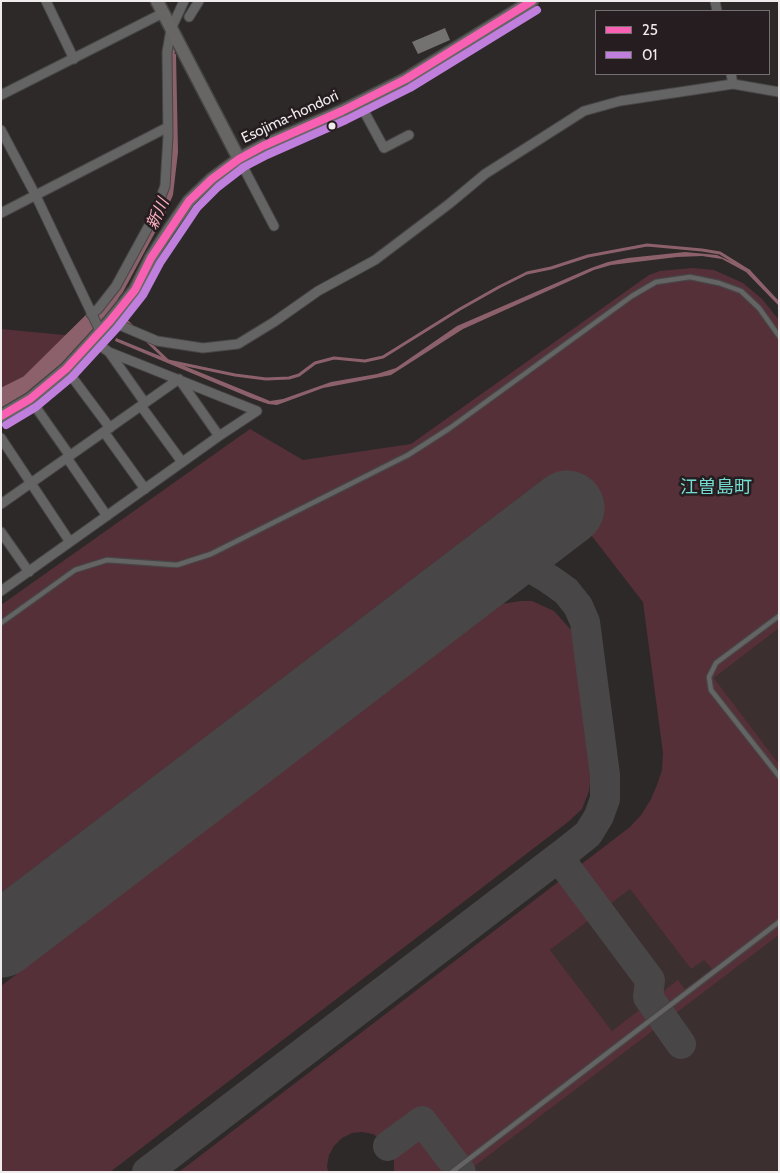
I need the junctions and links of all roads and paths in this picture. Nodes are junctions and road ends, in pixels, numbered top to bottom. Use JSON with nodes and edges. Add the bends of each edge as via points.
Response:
{"nodes":[{"id":1,"x":46,"y":1,"type":"edge"},
{"id":2,"x":157,"y":1,"type":"edge"},
{"id":3,"x":184,"y":1,"type":"edge"},
{"id":4,"x":199,"y":1,"type":"edge"},
{"id":5,"x":532,"y":1,"type":"edge"},
{"id":6,"x":163,"y":13,"type":"junction"},
{"id":7,"x":189,"y":17,"type":"dead end"},
{"id":8,"x":171,"y":29,"type":"junction"},
{"id":9,"x":74,"y":59,"type":"junction"},
{"id":10,"x":731,"y":75,"type":"edge"},
{"id":11,"x":733,"y":84,"type":"junction"},
{"id":12,"x":779,"y":92,"type":"edge"},
{"id":13,"x":1,"y":95,"type":"edge"},
{"id":14,"x":359,"y":102,"type":"junction"},
{"id":15,"x":168,"y":127,"type":"junction"},
{"id":16,"x":1,"y":130,"type":"edge"},
{"id":17,"x":409,"y":134,"type":"dead end"},
{"id":18,"x":239,"y":159,"type":"junction"},
{"id":19,"x":36,"y":196,"type":"junction"},
{"id":20,"x":1,"y":213,"type":"edge"},
{"id":21,"x":274,"y":226,"type":"dead end"},
{"id":22,"x":91,"y":314,"type":"junction"},
{"id":23,"x":110,"y":321,"type":"junction"},
{"id":24,"x":96,"y":336,"type":"junction"},
{"id":25,"x":779,"y":336,"type":"edge"},
{"id":26,"x":109,"y":352,"type":"junction"},
{"id":27,"x":66,"y":369,"type":"junction"},
{"id":28,"x":179,"y":379,"type":"junction"},
{"id":29,"x":30,"y":399,"type":"junction"},
{"id":30,"x":143,"y":404,"type":"junction"},
{"id":31,"x":1,"y":416,"type":"edge"},
{"id":32,"x":107,"y":430,"type":"junction"},
{"id":33,"x":219,"y":436,"type":"junction"},
{"id":34,"x":1,"y":438,"type":"edge"},
{"id":35,"x":69,"y":457,"type":"junction"},
{"id":36,"x":182,"y":462,"type":"junction"},
{"id":37,"x":30,"y":484,"type":"junction"},
{"id":38,"x":145,"y":489,"type":"junction"},
{"id":39,"x":1,"y":504,"type":"edge"},
{"id":40,"x":107,"y":516,"type":"junction"},
{"id":41,"x":2,"y":535,"type":"edge"},
{"id":42,"x":70,"y":542,"type":"junction"},
{"id":43,"x":29,"y":572,"type":"junction"},
{"id":44,"x":1,"y":591,"type":"edge"},
{"id":45,"x":779,"y":616,"type":"edge"},
{"id":46,"x":1,"y":623,"type":"edge"},
{"id":47,"x":779,"y":776,"type":"edge"},
{"id":48,"x":779,"y":922,"type":"edge"},
{"id":49,"x":452,"y":1172,"type":"edge"}],
"edges":[{"from":1,"to":9,"type":"street"},
{"from":2,"to":6,"type":"street"},
{"from":3,"to":8,"type":"street"},
{"from":4,"to":7,"type":"street"},
{"from":5,"to":14,"type":"street","name":"Esojima-hondori","via":[[406,79]]},
{"from":6,"to":8,"type":"street"},
{"from":6,"to":9,"type":"street"},
{"from":8,"to":15,"type":"street","via":[[167,52]]},
{"from":8,"to":18,"type":"street"},
{"from":9,"to":13,"type":"street"},
{"from":10,"to":11,"type":"street"},
{"from":11,"to":12,"type":"street"},
{"from":11,"to":23,"type":"street","via":[[620,101],[584,111],[485,174],[375,260],[318,291],[238,344],[202,348],[157,341]]},
{"from":14,"to":17,"type":"street","via":[[384,148]]},
{"from":14,"to":18,"type":"street","name":"Esojima-hondori"},
{"from":15,"to":19,"type":"street"},
{"from":15,"to":22,"type":"street","via":[[165,186],[153,218],[116,286]]},
{"from":16,"to":19,"type":"street"},
{"from":18,"to":21,"type":"street"},
{"from":18,"to":23,"type":"street","name":"Esojima-hondori","via":[[189,201],[151,258],[135,290]]},
{"from":19,"to":20,"type":"street"},
{"from":19,"to":22,"type":"street"},
{"from":22,"to":24,"type":"street"},
{"from":23,"to":24,"type":"street","name":"Esojima-hondori"},
{"from":24,"to":26,"type":"street"},
{"from":24,"to":27,"type":"street","name":"Esojima-hondori"},
{"from":25,"to":46,"type":"lane","via":[[760,308],[741,291],[690,277],[656,282],[408,455],[211,554],[178,565],[107,560],[75,570]]},
{"from":26,"to":28,"type":"street"},
{"from":26,"to":30,"type":"street"},
{"from":27,"to":29,"type":"street","name":"Esojima-hondori"},
{"from":27,"to":32,"type":"street"},
{"from":28,"to":30,"type":"street"},
{"from":28,"to":33,"type":"street"},
{"from":28,"to":33,"type":"street","via":[[257,411]]},
{"from":29,"to":31,"type":"street","name":"Esojima-hondori"},
{"from":29,"to":35,"type":"street"},
{"from":30,"to":32,"type":"street"},
{"from":30,"to":36,"type":"street"},
{"from":32,"to":35,"type":"street"},
{"from":32,"to":38,"type":"street"},
{"from":33,"to":36,"type":"street"},
{"from":34,"to":37,"type":"street"},
{"from":35,"to":37,"type":"street"},
{"from":35,"to":40,"type":"street"},
{"from":36,"to":38,"type":"street"},
{"from":37,"to":39,"type":"street"},
{"from":37,"to":42,"type":"street"},
{"from":38,"to":40,"type":"street"},
{"from":40,"to":42,"type":"street"},
{"from":41,"to":43,"type":"street"},
{"from":42,"to":43,"type":"street"},
{"from":43,"to":44,"type":"street"},
{"from":45,"to":47,"type":"lane","via":[[716,663],[709,677],[711,690]]},
{"from":48,"to":49,"type":"lane"}]}
